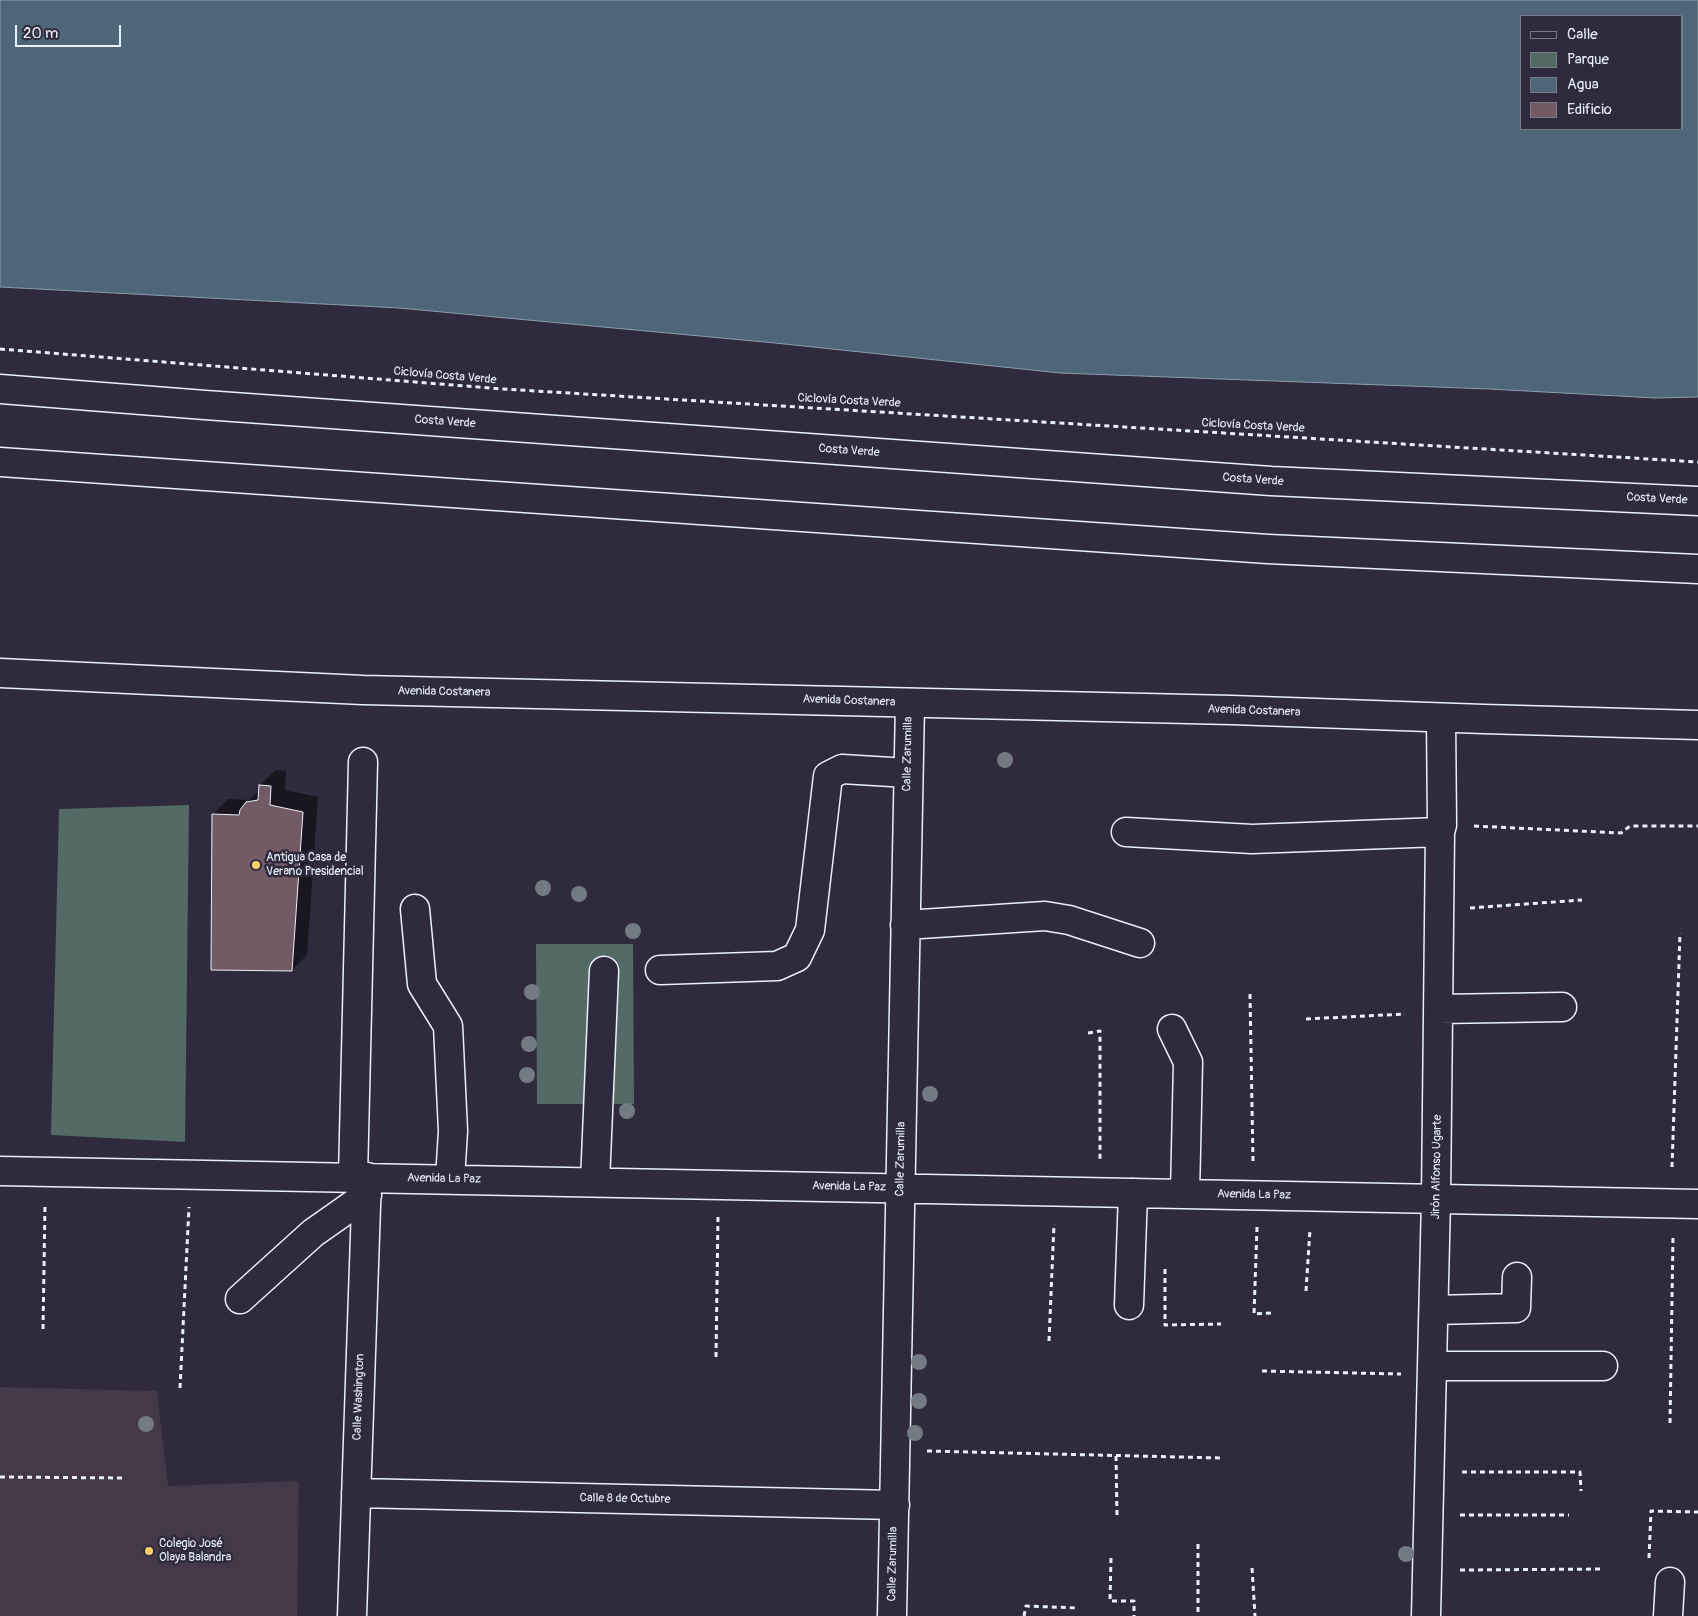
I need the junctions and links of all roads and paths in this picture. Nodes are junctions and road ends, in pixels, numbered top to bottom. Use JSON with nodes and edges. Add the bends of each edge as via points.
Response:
{"nodes":[{"id":1,"x":0,"y":349,"type":"edge"},
{"id":2,"x":0,"y":389,"type":"edge"},
{"id":3,"x":0,"y":462,"type":"edge"},
{"id":4,"x":1698,"y":462,"type":"edge"},
{"id":5,"x":1698,"y":501,"type":"edge"},
{"id":6,"x":1698,"y":569,"type":"edge"},
{"id":7,"x":0,"y":673,"type":"edge"},
{"id":8,"x":910,"y":703,"type":"junction"},
{"id":9,"x":1441,"y":718,"type":"junction"},
{"id":10,"x":1698,"y":725,"type":"edge"},
{"id":11,"x":363,"y":762,"type":"dead end"},
{"id":12,"x":908,"y":772,"type":"junction"},
{"id":13,"x":1698,"y":826,"type":"edge"},
{"id":14,"x":1441,"y":828,"type":"junction"},
{"id":15,"x":1126,"y":832,"type":"dead end"},
{"id":16,"x":1582,"y":900,"type":"dead end"},
{"id":17,"x":415,"y":909,"type":"dead end"},
{"id":18,"x":1440,"y":910,"type":"junction"},
{"id":19,"x":905,"y":925,"type":"junction"},
{"id":20,"x":1680,"y":933,"type":"dead end"},
{"id":21,"x":1140,"y":943,"type":"dead end"},
{"id":22,"x":660,"y":970,"type":"dead end"},
{"id":23,"x":604,"y":971,"type":"dead end"},
{"id":24,"x":1250,"y":994,"type":"dead end"},
{"id":25,"x":1562,"y":1007,"type":"dead end"},
{"id":26,"x":1439,"y":1011,"type":"junction"},
{"id":27,"x":1306,"y":1019,"type":"dead end"},
{"id":28,"x":1172,"y":1029,"type":"dead end"},
{"id":29,"x":1088,"y":1032,"type":"dead end"},
{"id":30,"x":1253,"y":1161,"type":"dead end"},
{"id":31,"x":1100,"y":1162,"type":"dead end"},
{"id":32,"x":1672,"y":1167,"type":"dead end"},
{"id":33,"x":0,"y":1171,"type":"edge"},
{"id":34,"x":46,"y":1171,"type":"junction"},
{"id":35,"x":191,"y":1174,"type":"junction"},
{"id":36,"x":450,"y":1178,"type":"junction"},
{"id":37,"x":595,"y":1182,"type":"junction"},
{"id":38,"x":362,"y":1183,"type":"junction"},
{"id":39,"x":900,"y":1188,"type":"junction"},
{"id":40,"x":1133,"y":1193,"type":"junction"},
{"id":41,"x":1185,"y":1194,"type":"junction"},
{"id":42,"x":1436,"y":1199,"type":"junction"},
{"id":43,"x":1698,"y":1204,"type":"edge"},
{"id":44,"x":718,"y":1216,"type":"dead end"},
{"id":45,"x":1054,"y":1218,"type":"dead end"},
{"id":46,"x":1258,"y":1221,"type":"dead end"},
{"id":47,"x":1311,"y":1221,"type":"dead end"},
{"id":48,"x":1673,"y":1230,"type":"dead end"},
{"id":49,"x":1165,"y":1268,"type":"dead end"},
{"id":50,"x":1517,"y":1277,"type":"dead end"},
{"id":51,"x":1306,"y":1290,"type":"dead end"},
{"id":52,"x":240,"y":1299,"type":"dead end"},
{"id":53,"x":1129,"y":1305,"type":"dead end"},
{"id":54,"x":1434,"y":1310,"type":"junction"},
{"id":55,"x":1271,"y":1313,"type":"dead end"},
{"id":56,"x":1221,"y":1324,"type":"dead end"},
{"id":57,"x":43,"y":1329,"type":"dead end"},
{"id":58,"x":1050,"y":1341,"type":"dead end"},
{"id":59,"x":716,"y":1357,"type":"dead end"},
{"id":60,"x":1602,"y":1366,"type":"dead end"},
{"id":61,"x":1432,"y":1370,"type":"junction"},
{"id":62,"x":1262,"y":1371,"type":"dead end"},
{"id":63,"x":180,"y":1388,"type":"dead end"},
{"id":64,"x":1670,"y":1423,"type":"dead end"},
{"id":65,"x":896,"y":1450,"type":"junction"},
{"id":66,"x":1116,"y":1456,"type":"junction"},
{"id":67,"x":1221,"y":1458,"type":"dead end"},
{"id":68,"x":1430,"y":1472,"type":"junction"},
{"id":69,"x":0,"y":1477,"type":"edge"},
{"id":70,"x":124,"y":1478,"type":"dead end"},
{"id":71,"x":1581,"y":1491,"type":"dead end"},
{"id":72,"x":356,"y":1493,"type":"junction"},
{"id":73,"x":894,"y":1504,"type":"junction"},
{"id":74,"x":1698,"y":1512,"type":"edge"},
{"id":75,"x":1117,"y":1515,"type":"dead end"},
{"id":76,"x":1429,"y":1515,"type":"junction"},
{"id":77,"x":1569,"y":1515,"type":"dead end"},
{"id":78,"x":1198,"y":1544,"type":"dead end"},
{"id":79,"x":1111,"y":1558,"type":"dead end"},
{"id":80,"x":1649,"y":1558,"type":"dead end"},
{"id":81,"x":1252,"y":1568,"type":"dead end"},
{"id":82,"x":1604,"y":1569,"type":"dead end"},
{"id":83,"x":1427,"y":1571,"type":"junction"},
{"id":84,"x":1670,"y":1582,"type":"dead end"},
{"id":85,"x":1078,"y":1608,"type":"dead end"},
{"id":86,"x":352,"y":1616,"type":"edge"},
{"id":87,"x":892,"y":1616,"type":"edge"},
{"id":88,"x":1024,"y":1616,"type":"edge"},
{"id":89,"x":1134,"y":1616,"type":"edge"},
{"id":90,"x":1198,"y":1616,"type":"edge"},
{"id":91,"x":1255,"y":1616,"type":"edge"},
{"id":92,"x":1426,"y":1616,"type":"edge"},
{"id":93,"x":1668,"y":1616,"type":"edge"}],
"edges":[{"from":1,"to":4,"type":"path","name":"Ciclovía Costa Verde","via":[[503,389]]},
{"from":2,"to":5,"type":"main road","name":"Costa Verde","via":[[1261,481]]},
{"from":3,"to":6,"type":"main road","via":[[1258,548]]},
{"from":7,"to":8,"type":"main road","name":"Avenida Costanera","via":[[363,690]]},
{"from":8,"to":9,"type":"main road","name":"Avenida Costanera"},
{"from":8,"to":12,"type":"main road","name":"Calle Zarumilla"},
{"from":9,"to":10,"type":"main road","name":"Avenida Costanera"},
{"from":9,"to":14,"type":"main road","name":"Jirón Alfonso Ugarte"},
{"from":11,"to":38,"type":"main road","name":"Calle Washington"},
{"from":12,"to":19,"type":"main road","name":"Calle Zarumilla"},
{"from":12,"to":22,"type":"main road","via":[[842,769],[828,776],[810,930],[797,957],[777,966]]},
{"from":13,"to":14,"type":"path","via":[[1630,826],[1621,833]]},
{"from":14,"to":15,"type":"main road","via":[[1252,839]]},
{"from":14,"to":18,"type":"main road","name":"Jirón Alfonso Ugarte"},
{"from":16,"to":18,"type":"path"},
{"from":17,"to":36,"type":"main road","via":[[422,984],[448,1026],[453,1131]]},
{"from":18,"to":26,"type":"main road","name":"Jirón Alfonso Ugarte"},
{"from":19,"to":21,"type":"main road","via":[[1045,916]]},
{"from":19,"to":39,"type":"main road","name":"Calle Zarumilla"},
{"from":20,"to":32,"type":"path"},
{"from":23,"to":37,"type":"main road"},
{"from":24,"to":30,"type":"path"},
{"from":25,"to":26,"type":"main road"},
{"from":26,"to":27,"type":"path"},
{"from":26,"to":42,"type":"main road","name":"Jirón Alfonso Ugarte"},
{"from":28,"to":41,"type":"main road","via":[[1188,1062]]},
{"from":29,"to":31,"type":"path","via":[[1100,1031]]},
{"from":33,"to":34,"type":"main road","name":"Avenida La Paz"},
{"from":34,"to":35,"type":"main road","name":"Avenida La Paz"},
{"from":34,"to":57,"type":"path"},
{"from":35,"to":38,"type":"main road","name":"Avenida La Paz"},
{"from":35,"to":63,"type":"path"},
{"from":36,"to":37,"type":"main road","name":"Avenida La Paz"},
{"from":36,"to":38,"type":"main road","name":"Avenida La Paz"},
{"from":37,"to":39,"type":"main road","name":"Avenida La Paz"},
{"from":38,"to":52,"type":"main road"},
{"from":38,"to":72,"type":"main road","name":"Calle Washington"},
{"from":39,"to":40,"type":"main road","name":"Avenida La Paz"},
{"from":39,"to":65,"type":"main road","name":"Calle Zarumilla"},
{"from":40,"to":41,"type":"main road","name":"Avenida La Paz"},
{"from":40,"to":53,"type":"main road"},
{"from":41,"to":42,"type":"main road","name":"Avenida La Paz"},
{"from":42,"to":43,"type":"main road","name":"Avenida La Paz"},
{"from":42,"to":54,"type":"main road","name":"Jirón Alfonso Ugarte"},
{"from":44,"to":59,"type":"path"},
{"from":45,"to":58,"type":"path"},
{"from":46,"to":55,"type":"path","via":[[1254,1314]]},
{"from":47,"to":51,"type":"path"},
{"from":48,"to":64,"type":"path"},
{"from":49,"to":56,"type":"path","via":[[1165,1325]]},
{"from":50,"to":54,"type":"main road","via":[[1516,1308]]},
{"from":54,"to":61,"type":"main road","name":"Jirón Alfonso Ugarte"},
{"from":60,"to":61,"type":"main road"},
{"from":61,"to":62,"type":"path"},
{"from":61,"to":68,"type":"main road","name":"Jirón Alfonso Ugarte"},
{"from":65,"to":66,"type":"path"},
{"from":65,"to":73,"type":"main road","name":"Calle Zarumilla"},
{"from":66,"to":67,"type":"path"},
{"from":66,"to":75,"type":"path"},
{"from":68,"to":71,"type":"path","via":[[1580,1472]]},
{"from":68,"to":76,"type":"main road","name":"Jirón Alfonso Ugarte"},
{"from":69,"to":70,"type":"path"},
{"from":72,"to":73,"type":"main road","name":"Calle 8 de Octubre"},
{"from":72,"to":86,"type":"main road","name":"Calle Washington"},
{"from":73,"to":87,"type":"main road","name":"Calle Zarumilla"},
{"from":74,"to":80,"type":"path","via":[[1651,1511]]},
{"from":76,"to":77,"type":"path"},
{"from":76,"to":83,"type":"main road","name":"Jirón Alfonso Ugarte"},
{"from":78,"to":90,"type":"path"},
{"from":79,"to":89,"type":"path","via":[[1110,1601],[1134,1601]]},
{"from":81,"to":91,"type":"path"},
{"from":82,"to":83,"type":"path"},
{"from":83,"to":92,"type":"main road","name":"Jirón Alfonso Ugarte"},
{"from":84,"to":93,"type":"main road"},
{"from":85,"to":88,"type":"path","via":[[1026,1606]]}]}
